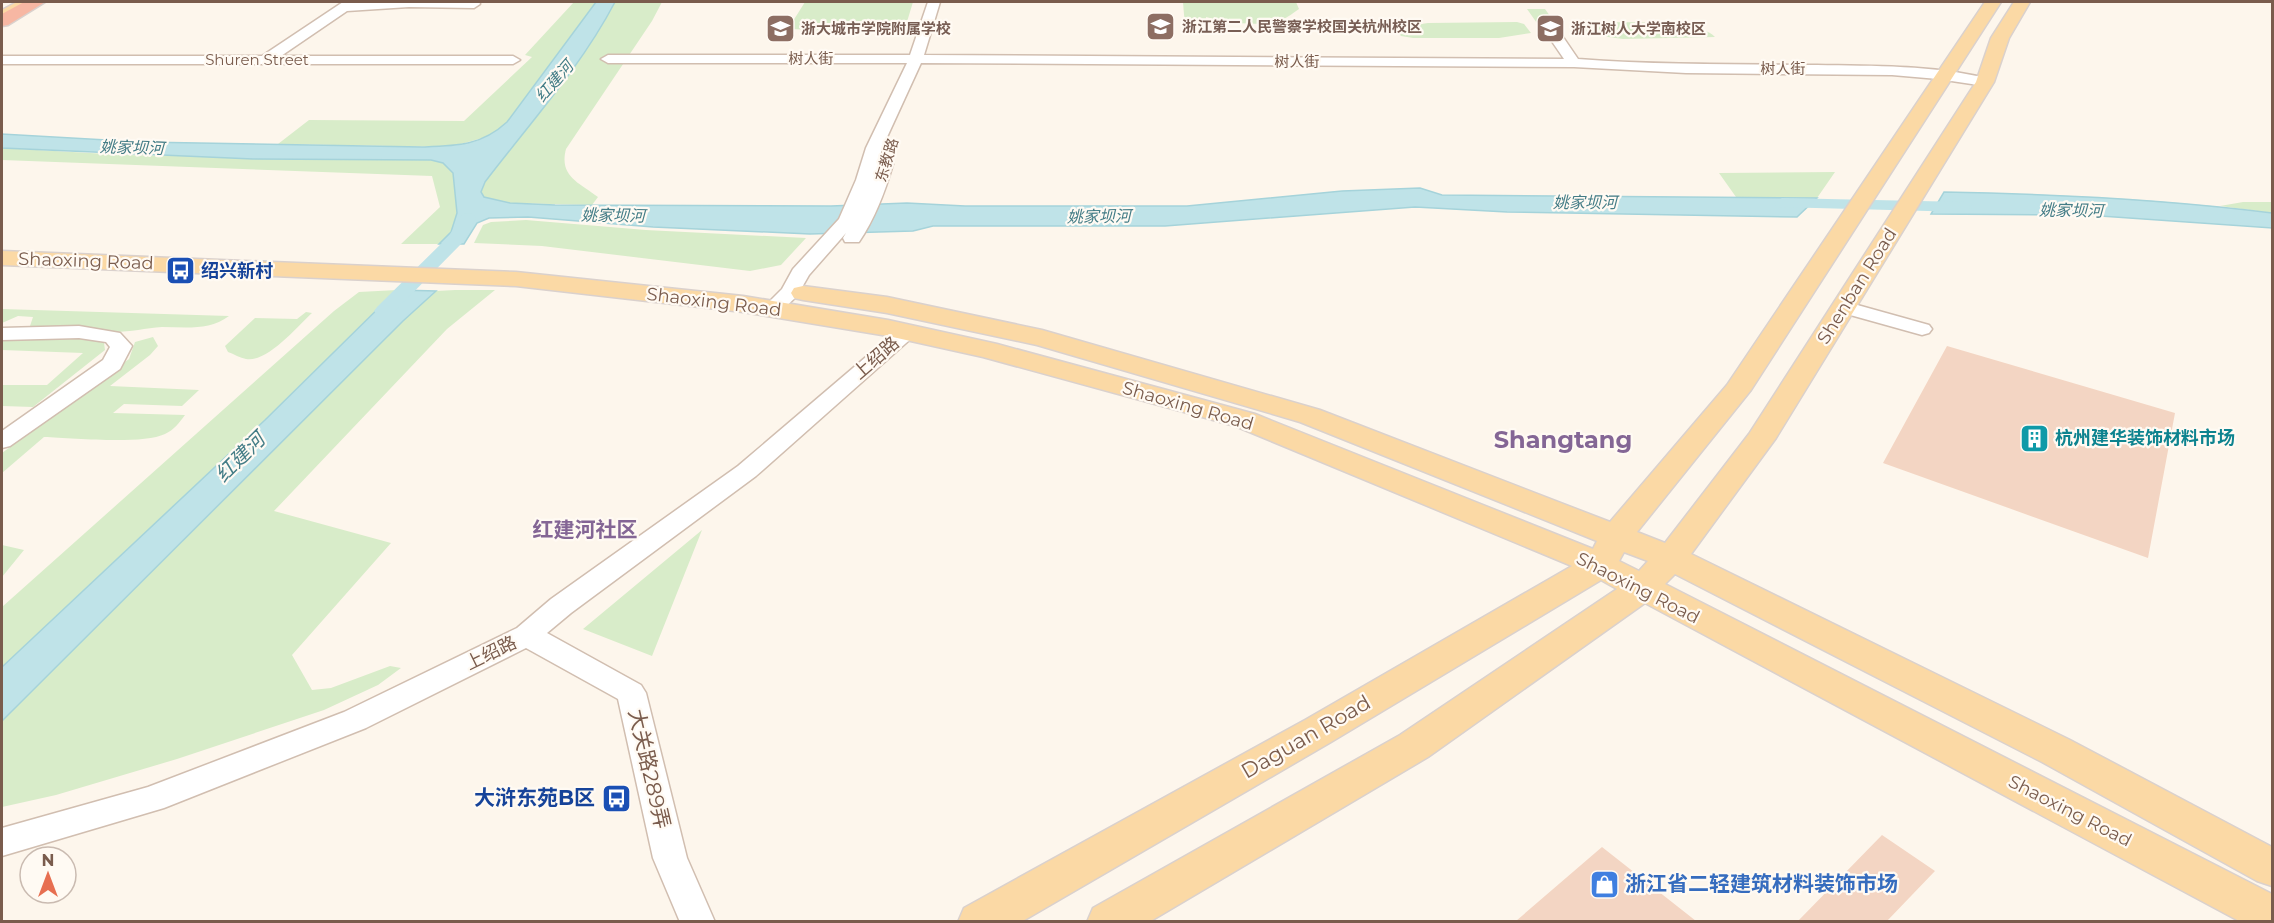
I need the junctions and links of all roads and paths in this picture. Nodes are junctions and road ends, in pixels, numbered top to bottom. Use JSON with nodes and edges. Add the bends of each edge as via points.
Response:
{"nodes":[{"id":1,"x":6,"y":2,"type":"edge"},
{"id":2,"x":22,"y":2,"type":"edge"},
{"id":3,"x":28,"y":2,"type":"edge"},
{"id":4,"x":36,"y":2,"type":"edge"},
{"id":5,"x":934,"y":2,"type":"edge"},
{"id":6,"x":946,"y":2,"type":"edge"},
{"id":7,"x":1993,"y":2,"type":"edge"},
{"id":8,"x":2022,"y":2,"type":"edge"},
{"id":9,"x":2,"y":4,"type":"edge"},
{"id":10,"x":347,"y":4,"type":"edge"},
{"id":11,"x":474,"y":4,"type":"dead end"},
{"id":12,"x":2,"y":15,"type":"edge"},
{"id":13,"x":2,"y":21,"type":"edge"},
{"id":14,"x":1558,"y":40,"type":"dead end"},
{"id":15,"x":608,"y":59,"type":"dead end"},
{"id":16,"x":922,"y":59,"type":"junction"},
{"id":17,"x":2,"y":60,"type":"edge"},
{"id":18,"x":265,"y":60,"type":"junction"},
{"id":19,"x":513,"y":60,"type":"dead end"},
{"id":20,"x":1574,"y":63,"type":"junction"},
{"id":21,"x":1946,"y":74,"type":"junction"},
{"id":22,"x":1985,"y":82,"type":"junction"},
{"id":23,"x":2,"y":238,"type":"edge"},
{"id":24,"x":2,"y":258,"type":"edge"},
{"id":25,"x":429,"y":266,"type":"junction"},
{"id":26,"x":795,"y":288,"type":"junction"},
{"id":27,"x":1843,"y":307,"type":"junction"},
{"id":28,"x":1922,"y":329,"type":"dead end"},
{"id":29,"x":907,"y":332,"type":"junction"},
{"id":30,"x":2,"y":334,"type":"edge"},
{"id":31,"x":2,"y":441,"type":"edge"},
{"id":32,"x":1609,"y":550,"type":"junction"},
{"id":33,"x":1671,"y":558,"type":"junction"},
{"id":34,"x":1641,"y":589,"type":"junction"},
{"id":35,"x":527,"y":635,"type":"junction"},
{"id":36,"x":2,"y":842,"type":"edge"},
{"id":37,"x":2272,"y":868,"type":"edge"},
{"id":38,"x":2272,"y":916,"type":"edge"},
{"id":39,"x":698,"y":921,"type":"edge"},
{"id":40,"x":980,"y":921,"type":"edge"},
{"id":41,"x":1109,"y":921,"type":"edge"}],
"edges":[{"from":1,"to":9,"type":"highway"},
{"from":2,"to":12,"type":"highway"},
{"from":3,"to":12,"type":"main road"},
{"from":4,"to":13,"type":"highway"},
{"from":5,"to":16,"type":"street","name":"东教路"},
{"from":6,"to":16,"type":"street","name":"东教路"},
{"from":7,"to":21,"type":"main road"},
{"from":8,"to":22,"type":"main road","name":"Shenban Road","via":[[2000,38]]},
{"from":10,"to":11,"type":"street"},
{"from":10,"to":18,"type":"street"},
{"from":14,"to":20,"type":"street"},
{"from":15,"to":16,"type":"street","name":"树人街"},
{"from":16,"to":20,"type":"street","name":"树人街"},
{"from":16,"to":26,"type":"street","name":"东教路","via":[[897,128],[872,180],[868,214],[850,240]]},
{"from":17,"to":18,"type":"street","name":"Shuren Street"},
{"from":18,"to":19,"type":"street","name":"Shuren Street"},
{"from":20,"to":21,"type":"street","name":"树人街","via":[[1644,69]]},
{"from":21,"to":22,"type":"street","name":"树人街"},
{"from":21,"to":32,"type":"main road","via":[[1737,390]]},
{"from":22,"to":27,"type":"main road","name":"Shenban Road"},
{"from":23,"to":25,"type":"main road","name":"Shaoxing Road"},
{"from":24,"to":25,"type":"main road","name":"Shaoxing Road"},
{"from":25,"to":26,"type":"main road","name":"Shaoxing Road","via":[[513,260]]},
{"from":26,"to":29,"type":"main road","name":"Shaoxing Road"},
{"from":26,"to":32,"type":"main road","name":"Shaoxing Road","via":[[1042,338],[1310,416]]},
{"from":27,"to":28,"type":"street"},
{"from":27,"to":33,"type":"main road","name":"Shenban Road","via":[[1761,438]]},
{"from":29,"to":32,"type":"main road","name":"Shaoxing Road","via":[[1245,420]]},
{"from":29,"to":35,"type":"street","name":"上绍路","via":[[747,471]]},
{"from":30,"to":31,"type":"street","via":[[79,332],[113,337],[121,346],[112,364]]},
{"from":32,"to":33,"type":"main road","name":"Shaoxing Road"},
{"from":32,"to":34,"type":"main road","name":"Shaoxing Road"},
{"from":32,"to":40,"type":"main road","name":"Daguan Road","via":[[1318,731]]},
{"from":33,"to":34,"type":"main road"},
{"from":33,"to":37,"type":"main road","name":"Shaoxing Road","via":[[2056,751]]},
{"from":34,"to":38,"type":"main road","name":"Shaoxing Road"},
{"from":34,"to":41,"type":"main road","via":[[1414,746]]},
{"from":35,"to":36,"type":"street","name":"上绍路","via":[[345,724],[153,799]]},
{"from":35,"to":39,"type":"street","name":"大关路289弄","via":[[631,693],[670,858]]}]}
